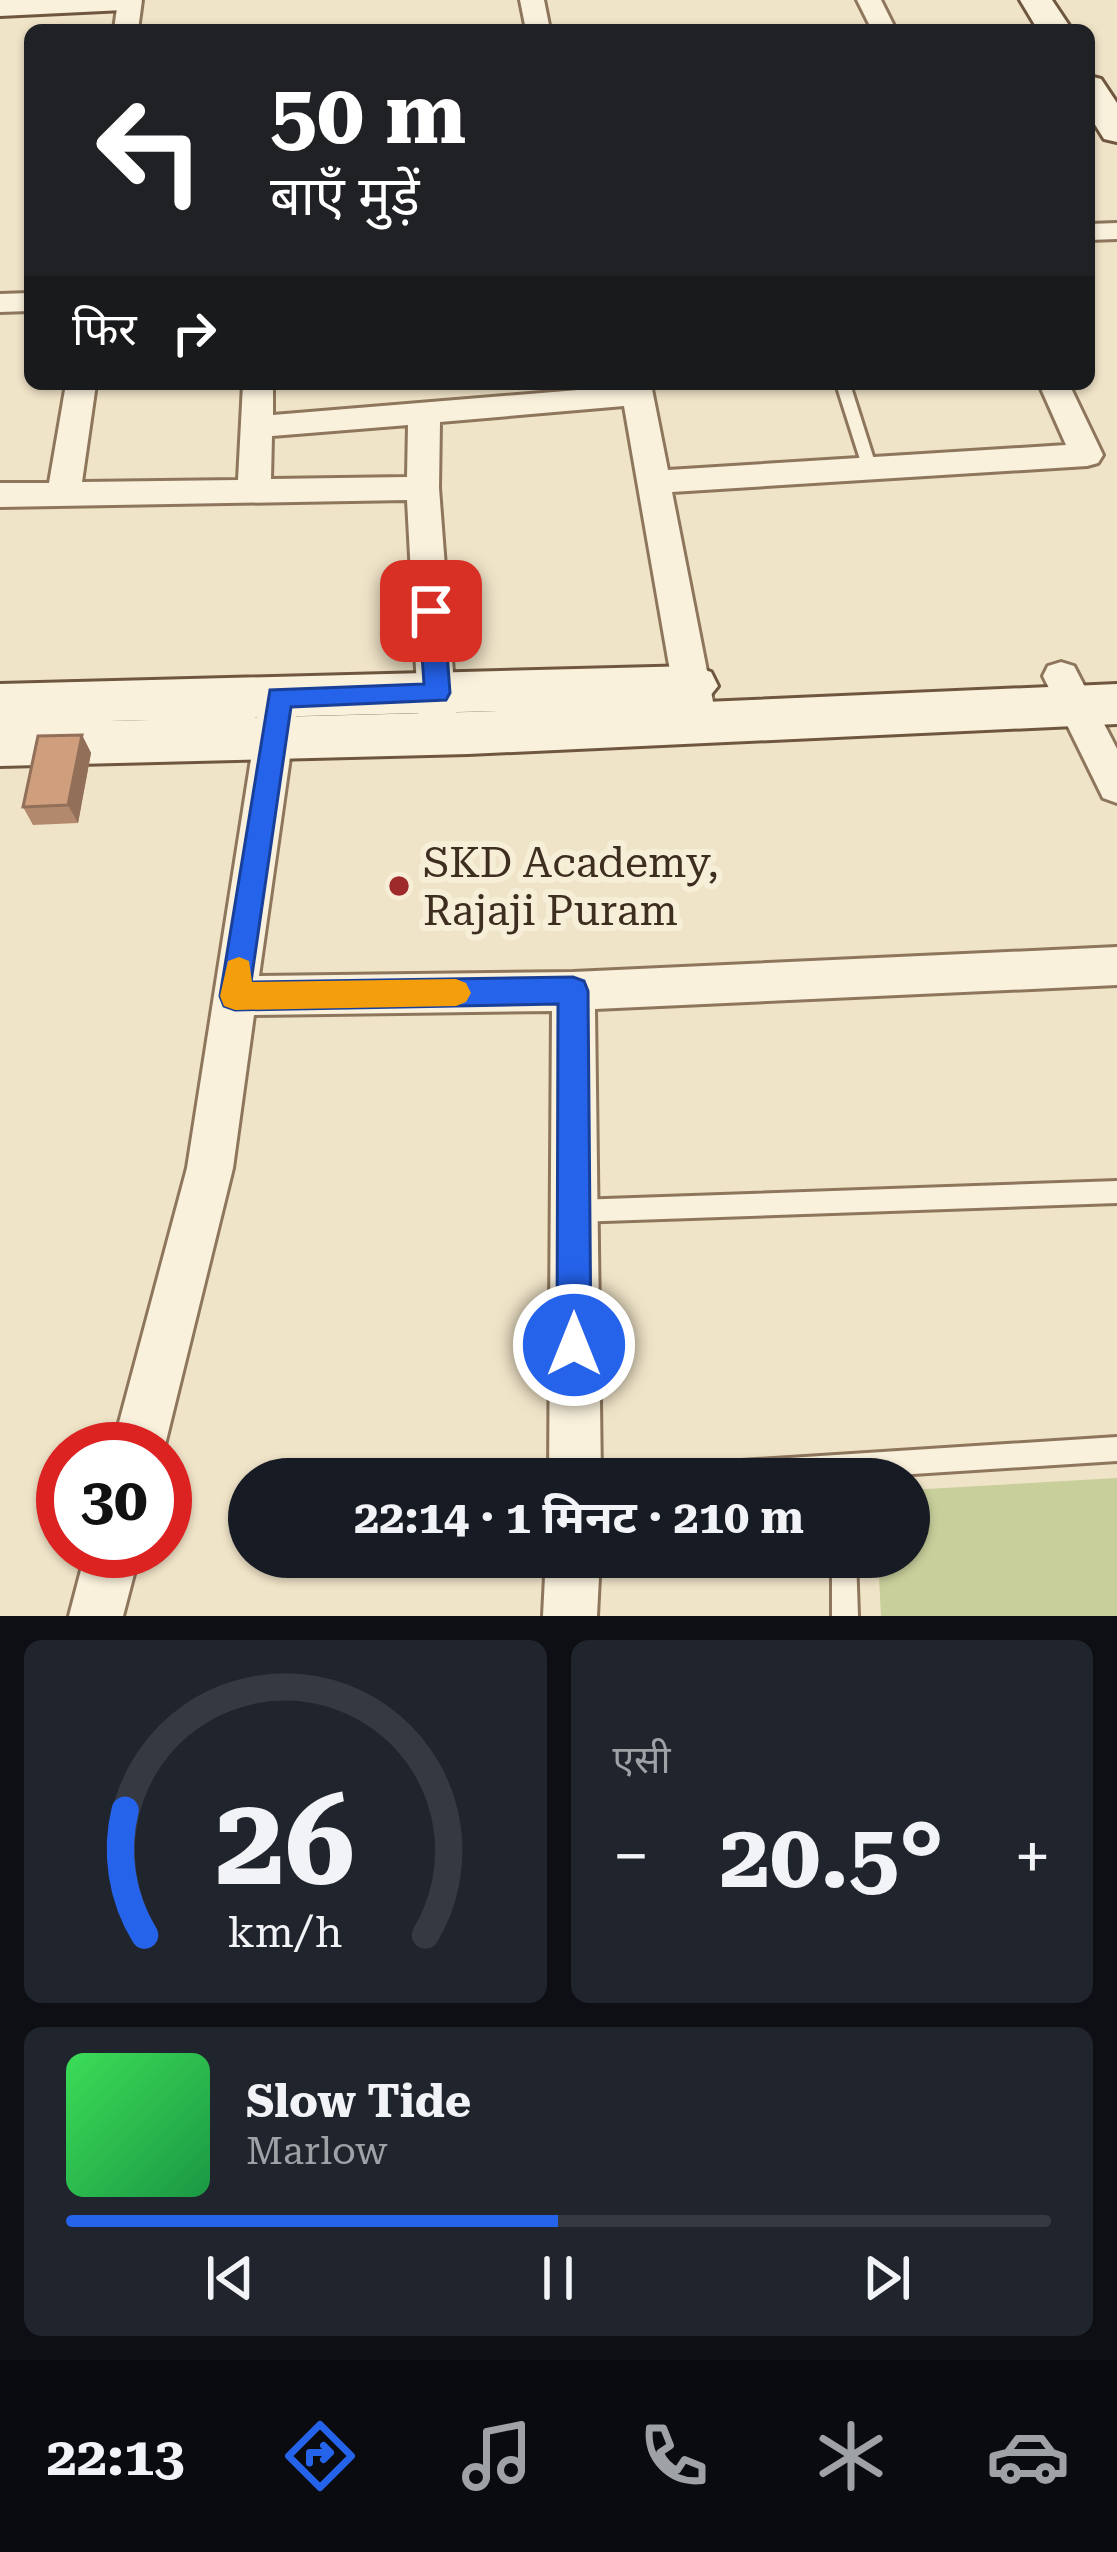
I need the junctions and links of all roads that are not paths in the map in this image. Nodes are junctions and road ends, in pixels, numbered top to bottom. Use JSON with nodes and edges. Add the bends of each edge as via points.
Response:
{"nodes":[{"id":1,"x":127,"y":0,"type":"edge"},
{"id":2,"x":0,"y":7,"type":"edge"},
{"id":3,"x":1095,"y":96,"type":"edge"},
{"id":4,"x":1117,"y":131,"type":"edge"},
{"id":5,"x":80,"y":390,"type":"edge"},
{"id":6,"x":258,"y":390,"type":"edge"},
{"id":7,"x":637,"y":390,"type":"edge"},
{"id":8,"x":845,"y":390,"type":"edge"},
{"id":9,"x":1057,"y":390,"type":"edge"},
{"id":10,"x":424,"y":413,"type":"junction"},
{"id":11,"x":257,"y":427,"type":"junction"},
{"id":12,"x":871,"y":469,"type":"junction"},
{"id":13,"x":654,"y":482,"type":"junction"},
{"id":14,"x":423,"y":488,"type":"junction"},
{"id":15,"x":254,"y":491,"type":"junction"},
{"id":16,"x":64,"y":494,"type":"junction"},
{"id":17,"x":0,"y":495,"type":"edge"},
{"id":18,"x":1117,"y":674,"type":"edge"},
{"id":19,"x":1084,"y":695,"type":"edge"},
{"id":20,"x":0,"y":704,"type":"edge"},
{"id":21,"x":695,"y":705,"type":"junction"},
{"id":22,"x":438,"y":714,"type":"junction"},
{"id":23,"x":277,"y":717,"type":"junction"},
{"id":24,"x":0,"y":745,"type":"edge"},
{"id":25,"x":1117,"y":788,"type":"edge"},
{"id":26,"x":1117,"y":966,"type":"edge"},
{"id":27,"x":573,"y":991,"type":"junction"},
{"id":28,"x":235,"y":996,"type":"junction"},
{"id":29,"x":1117,"y":1192,"type":"edge"},
{"id":30,"x":574,"y":1211,"type":"junction"},
{"id":31,"x":146,"y":1422,"type":"edge"},
{"id":32,"x":1117,"y":1449,"type":"edge"},
{"id":33,"x":575,"y":1458,"type":"edge"},
{"id":34,"x":930,"y":1465,"type":"edge"},
{"id":35,"x":105,"y":1578,"type":"edge"},
{"id":36,"x":573,"y":1578,"type":"edge"},
{"id":37,"x":844,"y":1578,"type":"edge"},
{"id":38,"x":96,"y":1616,"type":"edge"},
{"id":39,"x":570,"y":1616,"type":"edge"},
{"id":40,"x":845,"y":1616,"type":"edge"}],
"edges":[{"from":1,"to":2,"type":"street"},
{"from":3,"to":4,"type":"street"},
{"from":5,"to":16,"type":"street"},
{"from":6,"to":11,"type":"street"},
{"from":7,"to":10,"type":"street"},
{"from":7,"to":13,"type":"street"},
{"from":8,"to":12,"type":"lane"},
{"from":9,"to":12,"type":"street","via":[[1087,455]]},
{"from":10,"to":11,"type":"street"},
{"from":10,"to":14,"type":"street"},
{"from":11,"to":15,"type":"street"},
{"from":12,"to":13,"type":"street"},
{"from":13,"to":21,"type":"street"},
{"from":14,"to":15,"type":"street"},
{"from":14,"to":22,"type":"street"},
{"from":15,"to":16,"type":"street"},
{"from":16,"to":17,"type":"street"},
{"from":18,"to":19,"type":"street"},
{"from":19,"to":21,"type":"street"},
{"from":19,"to":25,"type":"street"},
{"from":20,"to":23,"type":"street"},
{"from":21,"to":22,"type":"street"},
{"from":22,"to":23,"type":"street"},
{"from":23,"to":24,"type":"street"},
{"from":23,"to":28,"type":"street"},
{"from":26,"to":27,"type":"street"},
{"from":27,"to":28,"type":"street"},
{"from":27,"to":30,"type":"street"},
{"from":28,"to":31,"type":"street","via":[[209,1168]]},
{"from":29,"to":30,"type":"lane"},
{"from":30,"to":33,"type":"street"},
{"from":32,"to":34,"type":"lane"},
{"from":35,"to":38,"type":"street"},
{"from":36,"to":39,"type":"street"},
{"from":37,"to":40,"type":"lane"}]}
